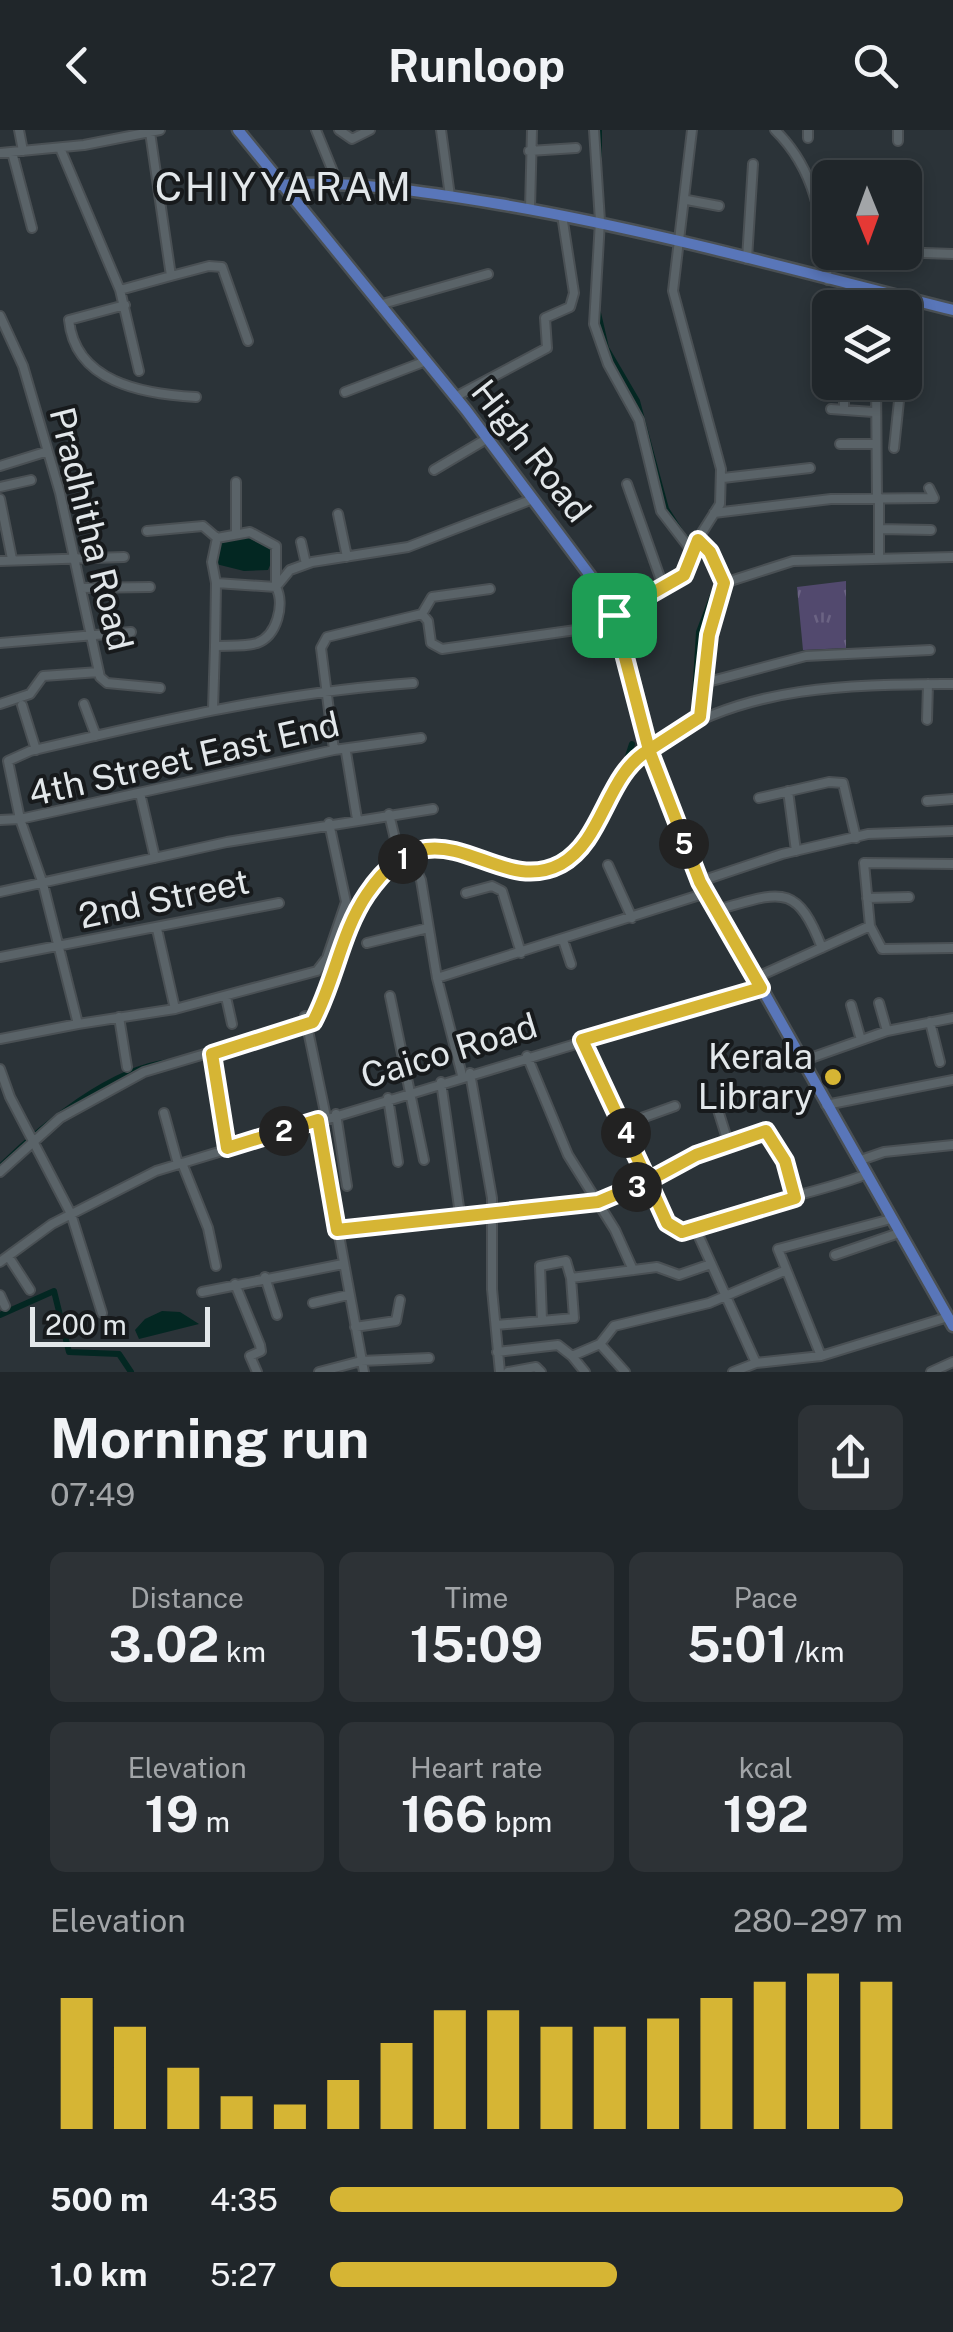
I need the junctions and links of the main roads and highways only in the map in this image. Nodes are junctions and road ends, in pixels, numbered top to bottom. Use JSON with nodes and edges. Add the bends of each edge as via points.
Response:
{"nodes":[{"id":1,"x":238,"y":130,"type":"edge"},
{"id":2,"x":279,"y":185,"type":"junction"},
{"id":3,"x":953,"y":310,"type":"edge"},
{"id":4,"x":950,"y":1322,"type":"edge"}],
"edges":[{"from":1,"to":2,"type":"main road","name":"High Road"},
{"from":2,"to":3,"type":"main road","via":[[450,196],[603,222]]},
{"from":2,"to":4,"type":"main road","name":"High Road","via":[[488,438],[602,590],[616,619],[649,750],[703,887]]}]}
